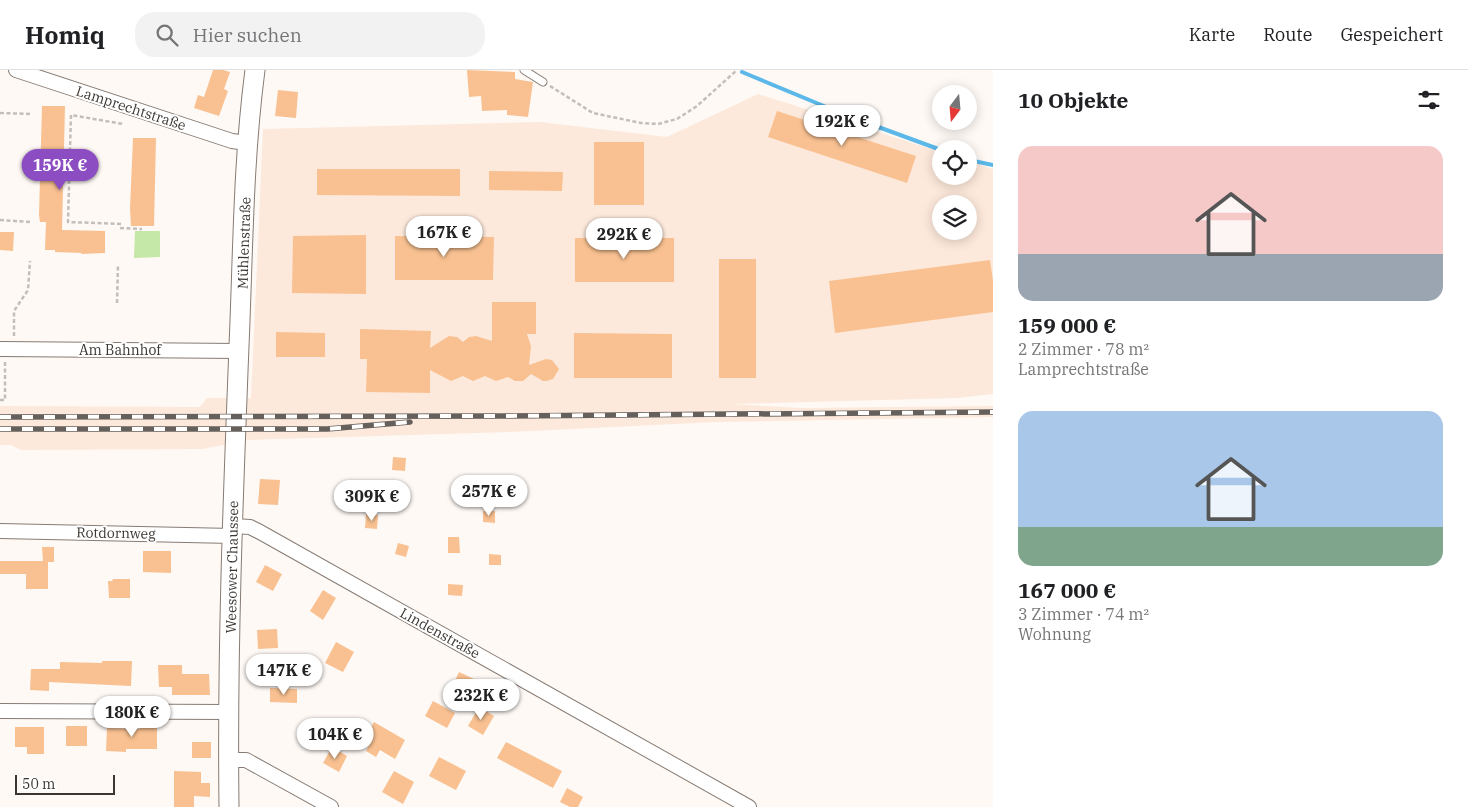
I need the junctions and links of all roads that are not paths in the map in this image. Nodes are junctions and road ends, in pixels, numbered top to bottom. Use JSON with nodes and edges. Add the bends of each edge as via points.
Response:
{"nodes":[{"id":1,"x":16,"y":70,"type":"edge"},
{"id":2,"x":255,"y":70,"type":"edge"},
{"id":3,"x":524,"y":70,"type":"edge"},
{"id":4,"x":543,"y":82,"type":"road end"},
{"id":5,"x":247,"y":143,"type":"junction"},
{"id":6,"x":239,"y":350,"type":"junction"},
{"id":7,"x":3,"y":353,"type":"edge"},
{"id":8,"x":236,"y":417,"type":"joint"},
{"id":9,"x":0,"y":531,"type":"edge"},
{"id":10,"x":233,"y":531,"type":"junction"},
{"id":11,"x":0,"y":711,"type":"edge"},
{"id":12,"x":229,"y":712,"type":"junction"},
{"id":13,"x":229,"y":760,"type":"junction"},
{"id":14,"x":229,"y":807,"type":"edge"},
{"id":15,"x":331,"y":807,"type":"edge"},
{"id":16,"x":750,"y":807,"type":"edge"}],
"edges":[{"from":1,"to":5,"type":"street","name":"Lamprechtstraße"},
{"from":2,"to":5,"type":"main road","name":"Mühlenstraße"},
{"from":3,"to":4,"type":"lane"},
{"from":5,"to":6,"type":"main road","name":"Mühlenstraße"},
{"from":6,"to":7,"type":"street","name":"Am Bahnhof"},
{"from":6,"to":8,"type":"main road","name":"Mühlenstraße"},
{"from":8,"to":10,"type":"main road","name":"Weesower Chaussee"},
{"from":9,"to":10,"type":"street","name":"Rotdornweg"},
{"from":10,"to":12,"type":"main road","name":"Weesower Chaussee"},
{"from":10,"to":16,"type":"street","name":"Lindenstraße","via":[[250,527],[260,532]]},
{"from":11,"to":12,"type":"street"},
{"from":12,"to":13,"type":"main road","name":"Weesower Chaussee"},
{"from":13,"to":14,"type":"main road","name":"Weesower Chaussee"},
{"from":13,"to":15,"type":"street","via":[[246,760]]}]}
